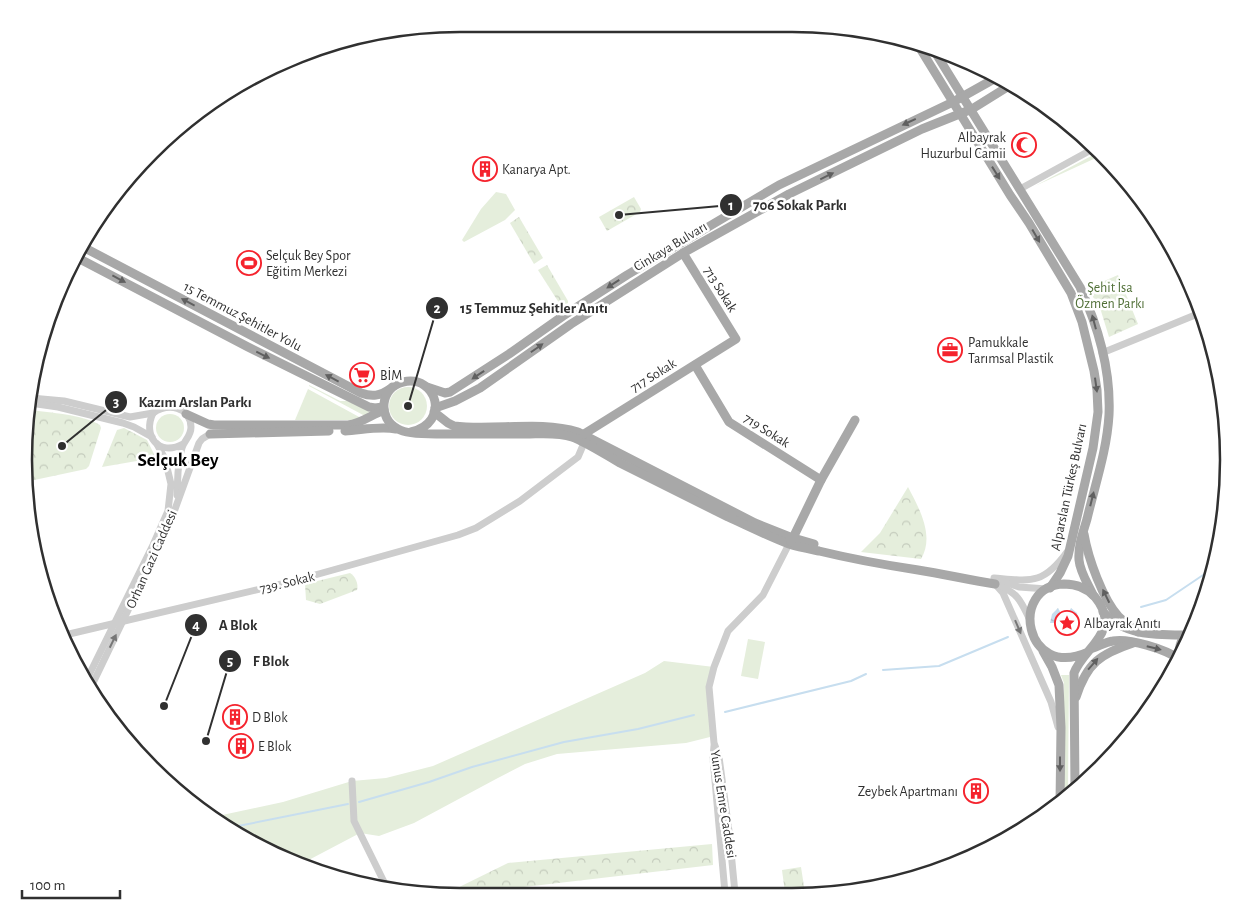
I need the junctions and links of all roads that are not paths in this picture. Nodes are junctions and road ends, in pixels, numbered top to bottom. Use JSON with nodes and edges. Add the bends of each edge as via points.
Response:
{"nodes":[{"id":1,"x":925,"y":54,"type":"edge"},
{"id":2,"x":938,"y":58,"type":"edge"},
{"id":3,"x":990,"y":81,"type":"edge"},
{"id":4,"x":1004,"y":89,"type":"edge"},
{"id":5,"x":995,"y":95,"type":"junction"},
{"id":6,"x":957,"y":99,"type":"junction"},
{"id":7,"x":972,"y":109,"type":"junction"},
{"id":8,"x":960,"y":114,"type":"junction"},
{"id":9,"x":985,"y":130,"type":"junction"},
{"id":10,"x":1088,"y":152,"type":"edge"},
{"id":11,"x":1020,"y":189,"type":"junction"},
{"id":12,"x":88,"y":250,"type":"edge"},
{"id":13,"x":683,"y":253,"type":"junction"},
{"id":14,"x":82,"y":260,"type":"edge"},
{"id":15,"x":1194,"y":315,"type":"edge"},
{"id":16,"x":736,"y":339,"type":"joint"},
{"id":17,"x":1102,"y":353,"type":"junction"},
{"id":18,"x":695,"y":365,"type":"junction"},
{"id":19,"x":425,"y":386,"type":"junction"},
{"id":20,"x":392,"y":387,"type":"junction"},
{"id":21,"x":37,"y":399,"type":"edge"},
{"id":22,"x":36,"y":404,"type":"edge"},
{"id":23,"x":383,"y":408,"type":"junction"},
{"id":24,"x":435,"y":410,"type":"junction"},
{"id":25,"x":153,"y":413,"type":"junction"},
{"id":26,"x":186,"y":414,"type":"junction"},
{"id":27,"x":855,"y":420,"type":"dead end"},
{"id":28,"x":398,"y":430,"type":"junction"},
{"id":29,"x":411,"y":432,"type":"junction"},
{"id":30,"x":210,"y":434,"type":"junction"},
{"id":31,"x":584,"y":439,"type":"junction"},
{"id":32,"x":154,"y":441,"type":"junction"},
{"id":33,"x":185,"y":442,"type":"junction"},
{"id":34,"x":822,"y":480,"type":"junction"},
{"id":35,"x":176,"y":504,"type":"junction"},
{"id":36,"x":1083,"y":531,"type":"junction"},
{"id":37,"x":791,"y":541,"type":"junction"},
{"id":38,"x":1070,"y":548,"type":"junction"},
{"id":39,"x":994,"y":581,"type":"junction"},
{"id":40,"x":1049,"y":589,"type":"junction"},
{"id":41,"x":1093,"y":595,"type":"junction"},
{"id":42,"x":1103,"y":612,"type":"junction"},
{"id":43,"x":1029,"y":618,"type":"junction"},
{"id":44,"x":123,"y":621,"type":"junction"},
{"id":45,"x":114,"y":622,"type":"junction"},
{"id":46,"x":1138,"y":632,"type":"junction"},
{"id":47,"x":1183,"y":633,"type":"edge"},
{"id":48,"x":70,"y":634,"type":"edge"},
{"id":49,"x":1133,"y":643,"type":"junction"},
{"id":50,"x":1042,"y":649,"type":"junction"},
{"id":51,"x":1090,"y":650,"type":"junction"},
{"id":52,"x":1172,"y":654,"type":"edge"},
{"id":53,"x":90,"y":673,"type":"edge"},
{"id":54,"x":94,"y":680,"type":"edge"},
{"id":55,"x":1074,"y":705,"type":"junction"},
{"id":56,"x":1061,"y":742,"type":"junction"},
{"id":57,"x":714,"y":743,"type":"junction"},
{"id":58,"x":1075,"y":780,"type":"edge"},
{"id":59,"x":352,"y":781,"type":"dead end"},
{"id":60,"x":1060,"y":792,"type":"edge"},
{"id":61,"x":383,"y":880,"type":"edge"},
{"id":62,"x":725,"y":888,"type":"edge"},
{"id":63,"x":735,"y":888,"type":"edge"}],
"edges":[{"from":1,"to":6,"type":"main road","name":"Alparslan Türkeş Bulvarı"},
{"from":2,"to":6,"type":"main road","name":"Alparslan Türkeş Bulvarı"},
{"from":3,"to":6,"type":"main road","name":"Cinkaya Bulvarı"},
{"from":4,"to":5,"type":"main road","name":"Cinkaya Bulvarı"},
{"from":5,"to":7,"type":"main road","name":"Cinkaya Bulvarı"},
{"from":5,"to":9,"type":"main road","via":[[984,108]]},
{"from":6,"to":7,"type":"main road","name":"Alparslan Türkeş Bulvarı"},
{"from":6,"to":8,"type":"main road","name":"Alparslan Türkeş Bulvarı"},
{"from":6,"to":19,"type":"main road","name":"Cinkaya Bulvarı","one_way":true,"via":[[779,185],[627,275],[450,392],[445,394]]},
{"from":7,"to":8,"type":"main road","name":"Cinkaya Bulvarı"},
{"from":7,"to":9,"type":"main road","name":"Alparslan Türkeş Bulvarı"},
{"from":13,"to":8,"type":"main road","name":"Cinkaya Bulvarı","one_way":true,"via":[[789,194],[922,129]]},
{"from":8,"to":38,"type":"main road","name":"Alparslan Türkeş Bulvarı","one_way":true,"via":[[1071,293],[1089,347],[1097,390],[1096,429]]},
{"from":9,"to":11,"type":"main road","name":"Alparslan Türkeş Bulvarı"},
{"from":10,"to":11,"type":"street"},
{"from":17,"to":11,"type":"main road","name":"Alparslan Türkeş Bulvarı","one_way":true,"via":[[1092,314],[1080,286]]},
{"from":20,"to":12,"type":"main road","name":"15 Temmuz Şehitler Yolu","one_way":true,"via":[[379,395],[361,393]]},
{"from":13,"to":16,"type":"main road","name":"713 Sokak"},
{"from":24,"to":13,"type":"main road","name":"Cinkaya Bulvarı","one_way":true,"via":[[480,388],[571,324]]},
{"from":14,"to":23,"type":"main road","name":"15 Temmuz Şehitler Yolu","one_way":true,"via":[[248,348],[368,406]]},
{"from":15,"to":17,"type":"street"},
{"from":16,"to":18,"type":"main road","name":"717 Sokak"},
{"from":36,"to":17,"type":"main road","name":"Alparslan Türkeş Bulvarı","one_way":true,"via":[[1105,447],[1109,416]]},
{"from":18,"to":31,"type":"main road","name":"717 Sokak"},
{"from":18,"to":34,"type":"main road","name":"719 Sokak","via":[[729,422]]},
{"from":19,"to":20,"type":"main road","via":[[410,381]]},
{"from":19,"to":24,"type":"main road","via":[[434,398]]},
{"from":20,"to":23,"type":"main road"},
{"from":21,"to":25,"type":"street","via":[[130,417]]},
{"from":22,"to":32,"type":"street","via":[[124,423]]},
{"from":23,"to":26,"type":"main road","via":[[361,422],[348,425],[214,425]]},
{"from":23,"to":28,"type":"main road","via":[[390,424]]},
{"from":24,"to":29,"type":"main road","via":[[427,426]]},
{"from":24,"to":31,"type":"main road","via":[[454,426],[566,429]]},
{"from":25,"to":26,"type":"street","via":[[171,406]]},
{"from":25,"to":32,"type":"street","via":[[148,427]]},
{"from":26,"to":33,"type":"street","via":[[191,424]]},
{"from":27,"to":34,"type":"main road"},
{"from":28,"to":29,"type":"main road"},
{"from":28,"to":30,"type":"main road","via":[[380,427]]},
{"from":29,"to":31,"type":"main road","via":[[558,435]]},
{"from":30,"to":33,"type":"street"},
{"from":30,"to":35,"type":"street","name":"Orhan Gazi Caddesi","via":[[199,443]]},
{"from":31,"to":37,"type":"main road","via":[[700,503]]},
{"from":31,"to":44,"type":"street","name":"739. Sokak","via":[[578,457],[520,501],[476,528],[290,582]]},
{"from":32,"to":33,"type":"street","via":[[169,449]]},
{"from":32,"to":45,"type":"street","via":[[165,459],[171,484],[170,504]]},
{"from":33,"to":35,"type":"street","via":[[178,467]]},
{"from":34,"to":37,"type":"main road"},
{"from":35,"to":44,"type":"street","name":"Orhan Gazi Caddesi"},
{"from":36,"to":41,"type":"main road","name":"Alparslan Türkeş Bulvarı","via":[[1079,561]]},
{"from":46,"to":36,"type":"main road","name":"Alparslan Türkeş Bulvarı","one_way":true,"via":[[1111,606],[1088,555]]},
{"from":37,"to":39,"type":"main road","via":[[860,562]]},
{"from":37,"to":57,"type":"street","via":[[764,594],[728,631],[714,667],[709,687]]},
{"from":38,"to":39,"type":"street","via":[[1052,570],[1040,577]]},
{"from":38,"to":40,"type":"main road","name":"Alparslan Türkeş Bulvarı","via":[[1065,565]]},
{"from":39,"to":40,"type":"street"},
{"from":39,"to":43,"type":"street","via":[[1017,595]]},
{"from":39,"to":56,"type":"street","one_way":true,"via":[[1003,593],[1051,702]]},
{"from":40,"to":41,"type":"main road","via":[[1072,584]]},
{"from":40,"to":43,"type":"main road","via":[[1038,596]]},
{"from":41,"to":42,"type":"main road"},
{"from":42,"to":46,"type":"main road","via":[[1116,624]]},
{"from":42,"to":51,"type":"main road","via":[[1103,631]]},
{"from":43,"to":50,"type":"main road","via":[[1034,640]]},
{"from":44,"to":45,"type":"street","name":"739. Sokak"},
{"from":54,"to":44,"type":"street","name":"Orhan Gazi Caddesi","one_way":true},
{"from":45,"to":48,"type":"street","name":"739. Sokak"},
{"from":45,"to":53,"type":"street"},
{"from":46,"to":47,"type":"main road"},
{"from":49,"to":51,"type":"main road","via":[[1112,641]]},
{"from":49,"to":52,"type":"main road","one_way":true},
{"from":55,"to":49,"type":"main road","one_way":true,"via":[[1081,682],[1094,663],[1102,655]]},
{"from":50,"to":51,"type":"main road","via":[[1052,656],[1064,658],[1077,657]]},
{"from":50,"to":56,"type":"main road","via":[[1059,685]]},
{"from":51,"to":55,"type":"main road","via":[[1074,673]]},
{"from":55,"to":58,"type":"main road"},
{"from":56,"to":60,"type":"main road","one_way":true},
{"from":57,"to":62,"type":"street","name":"Yunus Emre Caddesi"},
{"from":57,"to":63,"type":"street","name":"Yunus Emre Caddesi","via":[[719,757]]},
{"from":59,"to":61,"type":"street","via":[[354,821]]}]}
